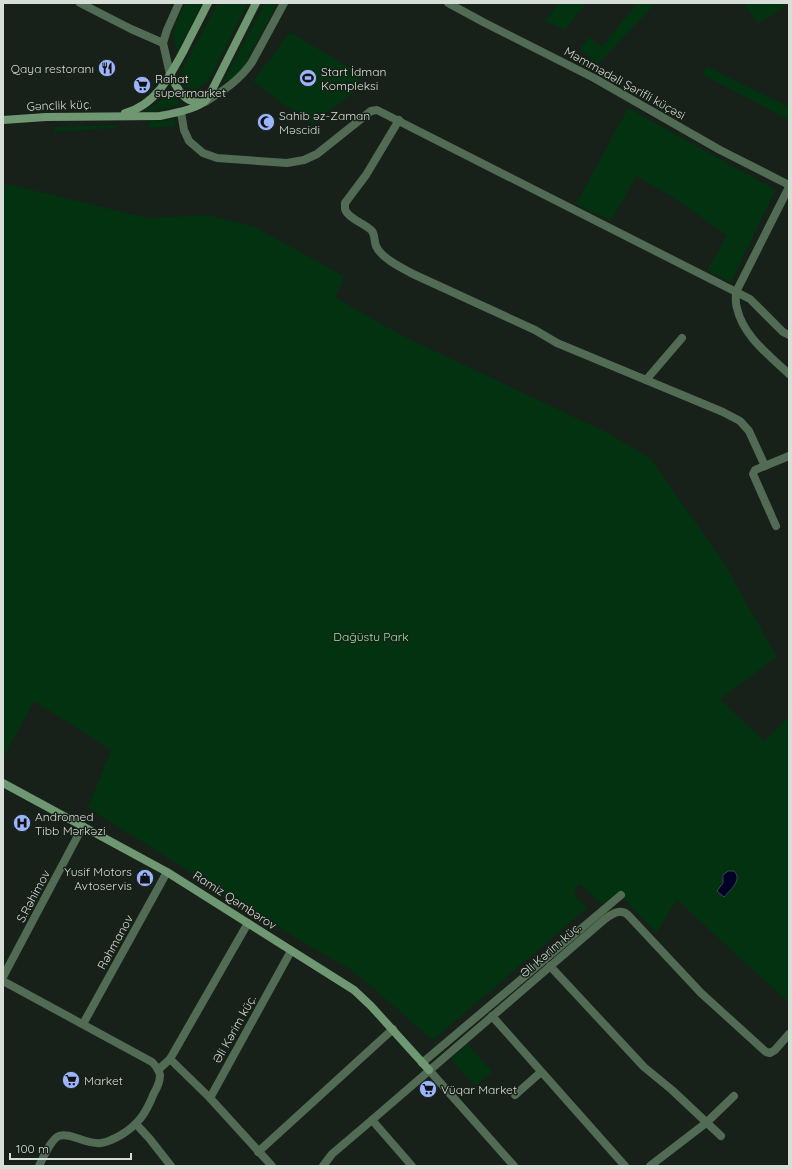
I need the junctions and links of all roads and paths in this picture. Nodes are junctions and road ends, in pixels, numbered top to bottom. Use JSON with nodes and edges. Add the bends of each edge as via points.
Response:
{"nodes":[{"id":1,"x":80,"y":3,"type":"edge"},
{"id":2,"x":179,"y":3,"type":"edge"},
{"id":3,"x":208,"y":3,"type":"edge"},
{"id":4,"x":256,"y":3,"type":"edge"},
{"id":5,"x":284,"y":3,"type":"edge"},
{"id":6,"x":448,"y":3,"type":"edge"},
{"id":7,"x":163,"y":43,"type":"junction"},
{"id":8,"x":170,"y":74,"type":"junction"},
{"id":9,"x":205,"y":102,"type":"junction"},
{"id":10,"x":181,"y":112,"type":"junction"},
{"id":11,"x":116,"y":115,"type":"junction"},
{"id":12,"x":3,"y":120,"type":"edge"},
{"id":13,"x":399,"y":120,"type":"junction"},
{"id":14,"x":789,"y":186,"type":"edge"},
{"id":15,"x":736,"y":292,"type":"junction"},
{"id":16,"x":789,"y":335,"type":"edge"},
{"id":17,"x":682,"y":338,"type":"dead end"},
{"id":18,"x":789,"y":374,"type":"edge"},
{"id":19,"x":646,"y":380,"type":"junction"},
{"id":20,"x":789,"y":456,"type":"edge"},
{"id":21,"x":765,"y":466,"type":"junction"},
{"id":22,"x":776,"y":526,"type":"dead end"},
{"id":23,"x":3,"y":783,"type":"edge"},
{"id":24,"x":83,"y":826,"type":"junction"},
{"id":25,"x":167,"y":872,"type":"junction"},
{"id":26,"x":621,"y":895,"type":"dead end"},
{"id":27,"x":248,"y":923,"type":"junction"},
{"id":28,"x":291,"y":951,"type":"junction"},
{"id":29,"x":550,"y":966,"type":"junction"},
{"id":30,"x":3,"y":977,"type":"edge"},
{"id":31,"x":3,"y":981,"type":"edge"},
{"id":32,"x":492,"y":1016,"type":"junction"},
{"id":33,"x":83,"y":1024,"type":"junction"},
{"id":34,"x":393,"y":1029,"type":"junction"},
{"id":35,"x":789,"y":1034,"type":"edge"},
{"id":36,"x":170,"y":1059,"type":"junction"},
{"id":37,"x":422,"y":1063,"type":"junction"},
{"id":38,"x":158,"y":1070,"type":"junction"},
{"id":39,"x":429,"y":1070,"type":"junction"},
{"id":40,"x":541,"y":1072,"type":"junction"},
{"id":41,"x":515,"y":1095,"type":"dead end"},
{"id":42,"x":734,"y":1096,"type":"dead end"},
{"id":43,"x":210,"y":1098,"type":"junction"},
{"id":44,"x":372,"y":1120,"type":"junction"},
{"id":45,"x":706,"y":1123,"type":"junction"},
{"id":46,"x":136,"y":1124,"type":"junction"},
{"id":47,"x":721,"y":1136,"type":"dead end"},
{"id":48,"x":258,"y":1152,"type":"junction"},
{"id":49,"x":39,"y":1166,"type":"edge"},
{"id":50,"x":171,"y":1166,"type":"edge"},
{"id":51,"x":272,"y":1166,"type":"edge"},
{"id":52,"x":322,"y":1166,"type":"edge"},
{"id":53,"x":412,"y":1166,"type":"edge"},
{"id":54,"x":514,"y":1166,"type":"edge"},
{"id":55,"x":625,"y":1166,"type":"edge"},
{"id":56,"x":650,"y":1166,"type":"edge"}],
"edges":[{"from":1,"to":7,"type":"street"},
{"from":2,"to":7,"type":"street"},
{"from":3,"to":8,"type":"main road"},
{"from":4,"to":9,"type":"main road"},
{"from":5,"to":9,"type":"street","via":[[246,70],[228,87]]},
{"from":6,"to":14,"type":"street","name":"Məmmədəli Şərifli küçəsi","via":[[594,78]]},
{"from":7,"to":8,"type":"street"},
{"from":8,"to":9,"type":"main road","via":[[184,97],[195,103]]},
{"from":8,"to":11,"type":"main road","via":[[150,100],[135,110]]},
{"from":9,"to":10,"type":"main road"},
{"from":10,"to":11,"type":"main road","via":[[160,116]]},
{"from":10,"to":13,"type":"street","via":[[184,130],[189,140],[203,153],[216,158],[287,163],[304,160],[317,154],[371,111],[377,110]]},
{"from":11,"to":12,"type":"main road","name":"Gənclik küç."},
{"from":13,"to":15,"type":"street"},
{"from":13,"to":19,"type":"street","via":[[366,175],[345,203],[348,214],[374,233],[379,251],[413,274],[535,330],[557,343]]},
{"from":14,"to":15,"type":"street"},
{"from":15,"to":16,"type":"street","via":[[750,299]]},
{"from":15,"to":18,"type":"street","via":[[736,308],[749,335]]},
{"from":17,"to":19,"type":"street"},
{"from":19,"to":21,"type":"street","via":[[740,421],[749,431]]},
{"from":20,"to":21,"type":"street"},
{"from":21,"to":22,"type":"street","via":[[755,470],[753,474]]},
{"from":23,"to":24,"type":"main road","name":"Ramiz Qəmbərov"},
{"from":24,"to":25,"type":"main road","name":"Ramiz Qəmbərov"},
{"from":24,"to":30,"type":"street","name":"S.Rəhimov"},
{"from":25,"to":27,"type":"main road","name":"Ramiz Qəmbərov"},
{"from":25,"to":33,"type":"street","name":"Rəhmanov"},
{"from":26,"to":37,"type":"street"},
{"from":27,"to":28,"type":"main road","name":"Ramiz Qəmbərov"},
{"from":27,"to":36,"type":"street"},
{"from":28,"to":34,"type":"main road","name":"Ramiz Qəmbərov","via":[[354,990]]},
{"from":28,"to":43,"type":"street","name":"Əli Kərim küç."},
{"from":29,"to":32,"type":"street","name":"Əli Kərim küç."},
{"from":29,"to":35,"type":"street","name":"Əli Kərim küç.","via":[[605,919],[620,911],[624,912],[701,993],[766,1052],[775,1050]]},
{"from":29,"to":45,"type":"street","via":[[633,1056]]},
{"from":31,"to":33,"type":"street"},
{"from":32,"to":39,"type":"street","name":"Əli Kərim küç."},
{"from":32,"to":40,"type":"street"},
{"from":33,"to":38,"type":"street","via":[[152,1062]]},
{"from":34,"to":37,"type":"main road","name":"Ramiz Qəmbərov"},
{"from":34,"to":48,"type":"street"},
{"from":36,"to":38,"type":"street"},
{"from":36,"to":43,"type":"street"},
{"from":37,"to":39,"type":"main road","name":"Ramiz Qəmbərov"},
{"from":38,"to":46,"type":"street","via":[[160,1075],[156,1090]]},
{"from":39,"to":44,"type":"street","name":"Əli Kərim küç."},
{"from":39,"to":54,"type":"street"},
{"from":40,"to":41,"type":"street"},
{"from":40,"to":55,"type":"street"},
{"from":42,"to":45,"type":"street"},
{"from":43,"to":48,"type":"street"},
{"from":44,"to":52,"type":"street","name":"Əli Kərim küç.","via":[[332,1154]]},
{"from":44,"to":53,"type":"street"},
{"from":45,"to":47,"type":"street"},
{"from":45,"to":56,"type":"street"},
{"from":46,"to":49,"type":"street","via":[[114,1139],[101,1143],[66,1135],[58,1137]]},
{"from":46,"to":50,"type":"street"},
{"from":48,"to":51,"type":"street"}]}
